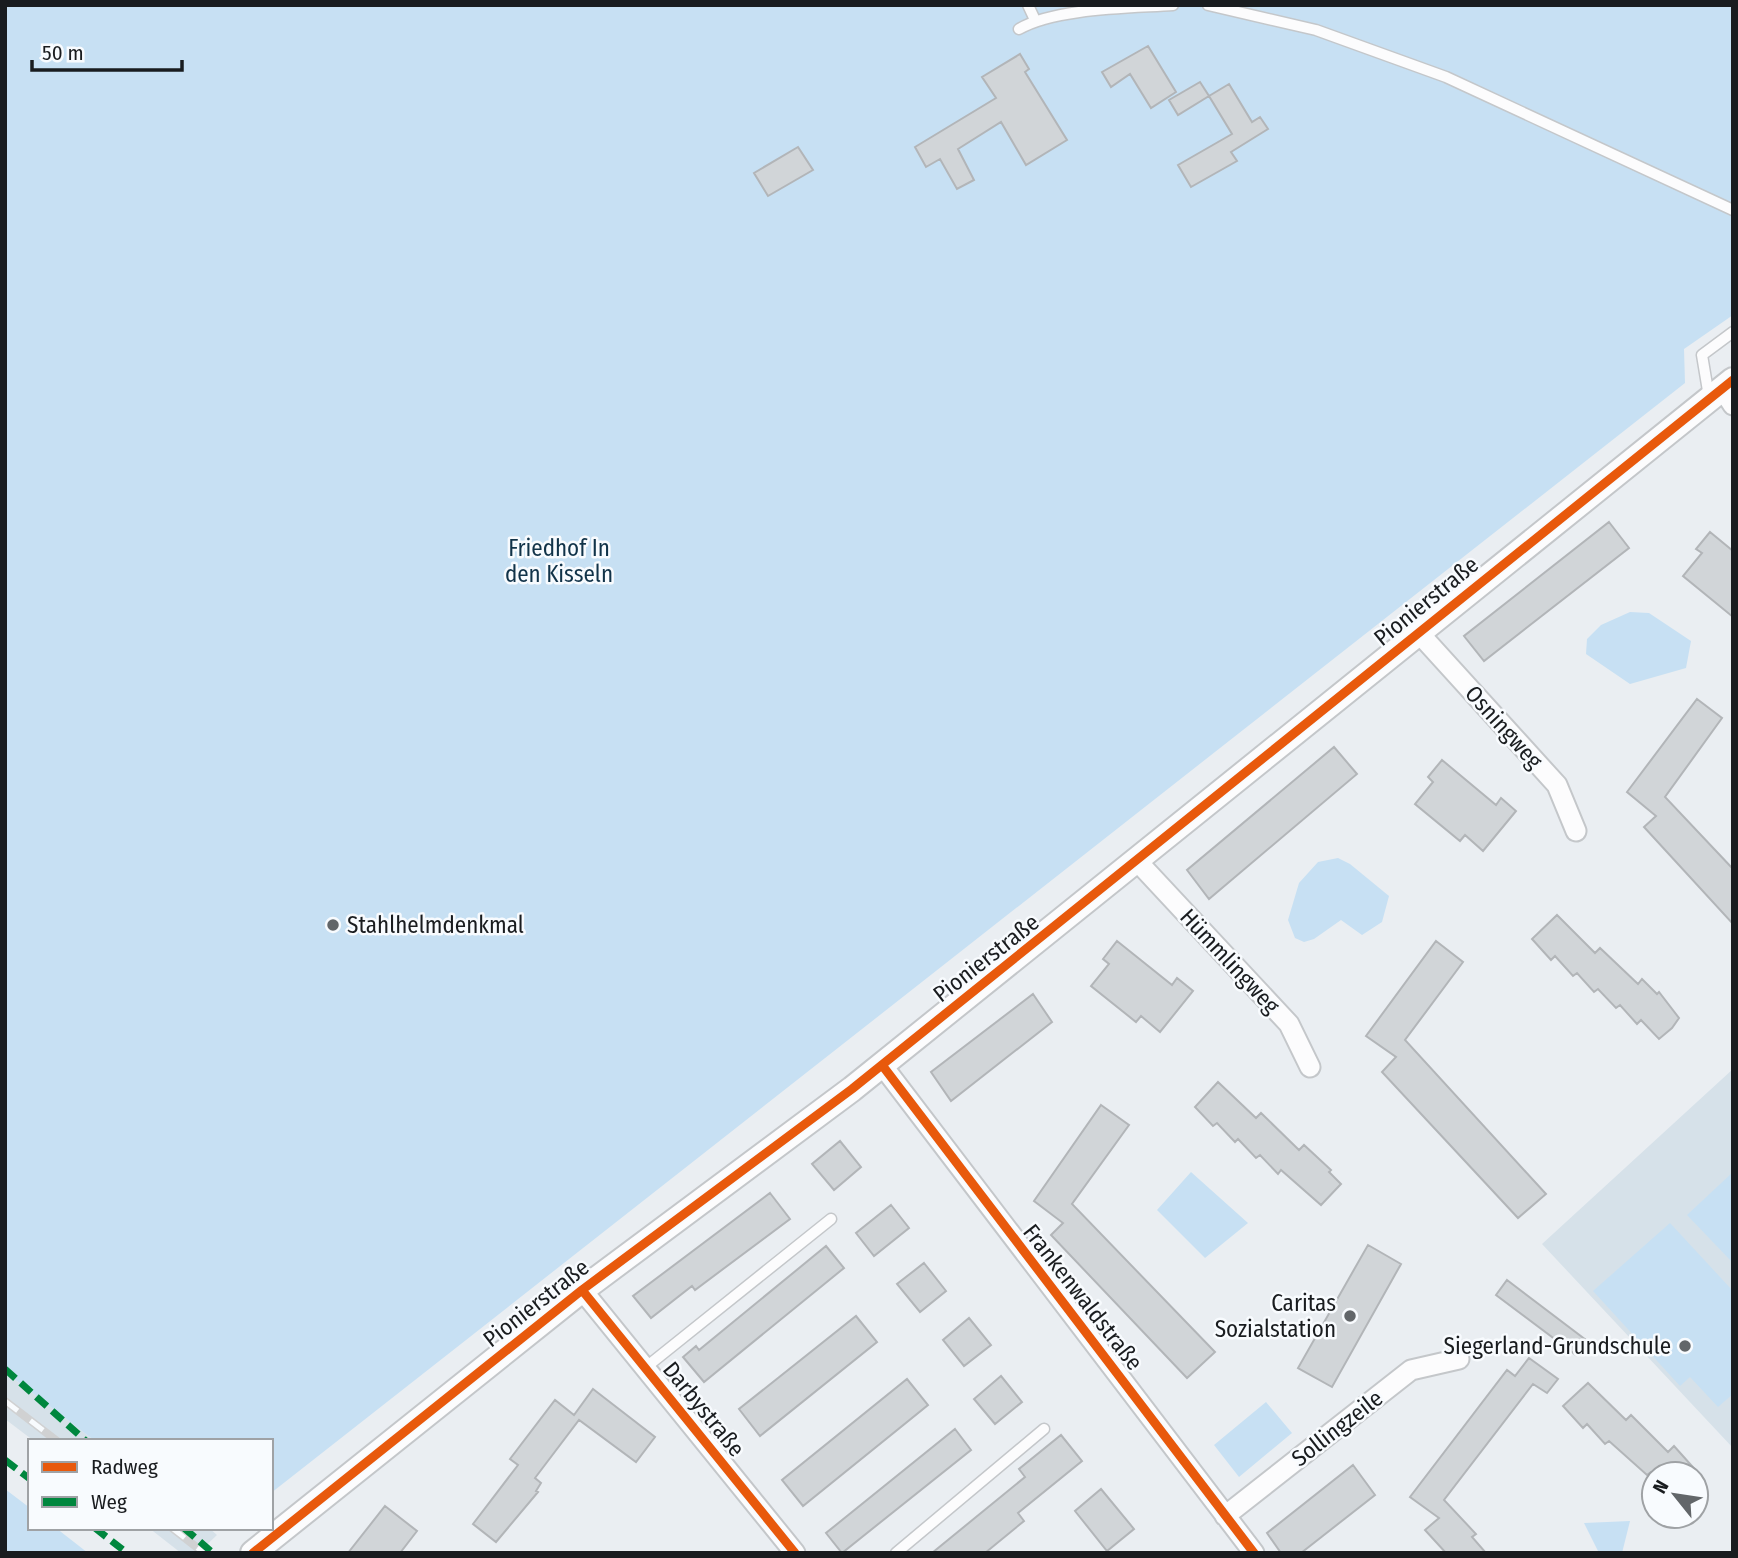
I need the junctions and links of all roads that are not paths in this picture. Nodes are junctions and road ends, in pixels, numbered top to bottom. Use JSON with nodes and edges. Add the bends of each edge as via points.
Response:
{"nodes":[{"id":1,"x":1028,"y":5,"type":"edge"},
{"id":2,"x":1173,"y":5,"type":"edge"},
{"id":3,"x":1208,"y":5,"type":"edge"},
{"id":4,"x":1035,"y":20,"type":"junction"},
{"id":5,"x":1019,"y":29,"type":"dead end"},
{"id":6,"x":1733,"y":210,"type":"edge"},
{"id":7,"x":1733,"y":332,"type":"edge"},
{"id":8,"x":1724,"y":393,"type":"edge"},
{"id":9,"x":1418,"y":632,"type":"junction"},
{"id":10,"x":1576,"y":831,"type":"dead end"},
{"id":11,"x":1138,"y":862,"type":"junction"},
{"id":12,"x":882,"y":1065,"type":"junction"},
{"id":13,"x":1310,"y":1067,"type":"dead end"},
{"id":14,"x":831,"y":1219,"type":"dead end"},
{"id":15,"x":582,"y":1290,"type":"junction"},
{"id":16,"x":1459,"y":1359,"type":"dead end"},
{"id":17,"x":645,"y":1368,"type":"junction"},
{"id":18,"x":1044,"y":1429,"type":"dead end"},
{"id":19,"x":1225,"y":1516,"type":"junction"},
{"id":20,"x":253,"y":1553,"type":"edge"},
{"id":21,"x":795,"y":1553,"type":"edge"},
{"id":22,"x":896,"y":1553,"type":"edge"},
{"id":23,"x":1254,"y":1553,"type":"edge"}],
"edges":[{"from":1,"to":4,"type":"lane"},
{"from":2,"to":4,"type":"lane"},
{"from":3,"to":6,"type":"lane","via":[[1316,30],[1446,77]]},
{"from":4,"to":5,"type":"lane"},
{"from":7,"to":8,"type":"lane","via":[[1702,355]]},
{"from":8,"to":9,"type":"street","name":"Pionierstraße"},
{"from":9,"to":10,"type":"street","name":"Osningweg","via":[[1556,785]]},
{"from":9,"to":11,"type":"street","name":"Pionierstraße"},
{"from":11,"to":12,"type":"street","name":"Pionierstraße"},
{"from":11,"to":13,"type":"street","name":"Hümmlingweg","via":[[1289,1024]]},
{"from":12,"to":15,"type":"street","name":"Pionierstraße"},
{"from":12,"to":19,"type":"street","name":"Frankenwaldstraße"},
{"from":14,"to":17,"type":"lane"},
{"from":15,"to":17,"type":"street","name":"Darbystraße"},
{"from":15,"to":20,"type":"street","name":"Pionierstraße"},
{"from":16,"to":19,"type":"street","name":"Sollingzeile","via":[[1411,1370]]},
{"from":17,"to":21,"type":"street","name":"Darbystraße"},
{"from":18,"to":22,"type":"lane"},
{"from":19,"to":23,"type":"street","name":"Frankenwaldstraße"}]}
